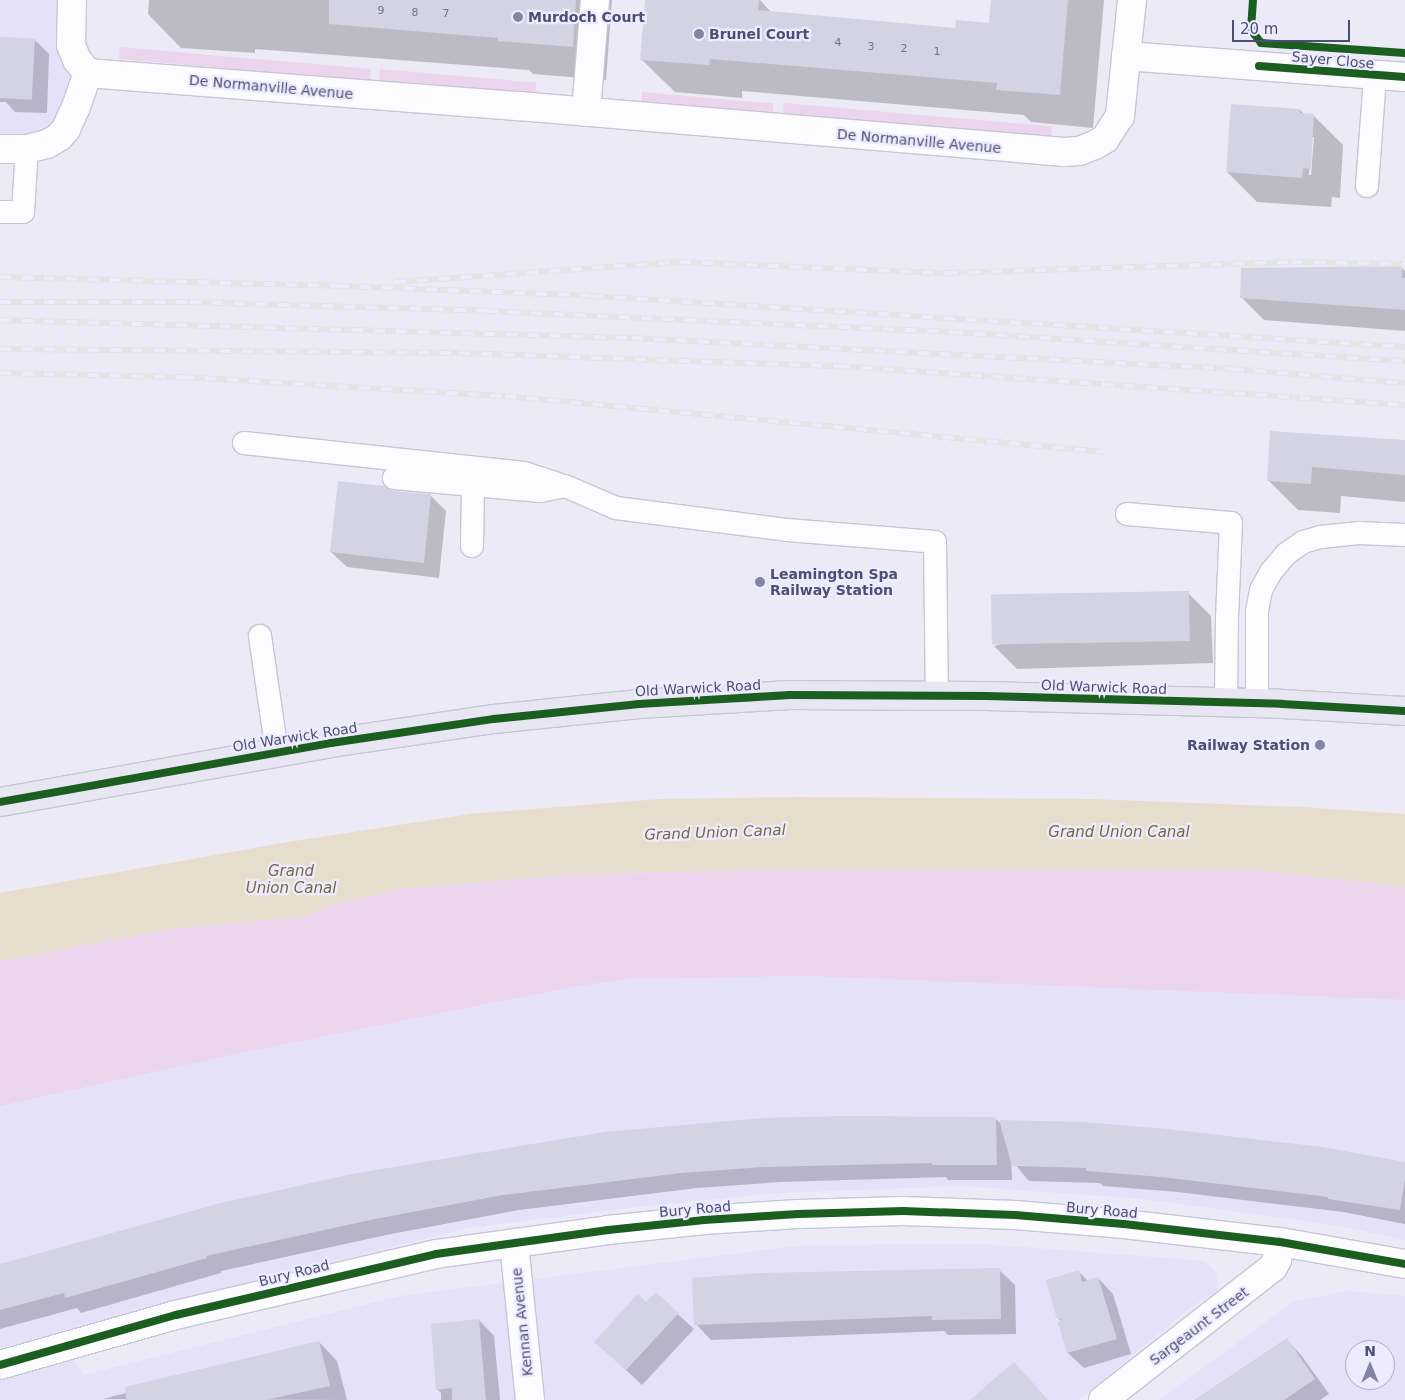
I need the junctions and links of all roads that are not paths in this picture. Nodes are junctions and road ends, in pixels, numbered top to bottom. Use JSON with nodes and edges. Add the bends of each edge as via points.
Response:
{"nodes":[{"id":1,"x":72,"y":0,"type":"edge"},
{"id":2,"x":595,"y":0,"type":"edge"},
{"id":3,"x":1132,"y":0,"type":"edge"},
{"id":4,"x":1126,"y":56,"type":"junction"},
{"id":5,"x":88,"y":73,"type":"junction"},
{"id":6,"x":1375,"y":76,"type":"junction"},
{"id":7,"x":1405,"y":77,"type":"edge"},
{"id":8,"x":586,"y":112,"type":"junction"},
{"id":9,"x":0,"y":149,"type":"edge"},
{"id":10,"x":27,"y":149,"type":"junction"},
{"id":11,"x":1367,"y":186,"type":"dead end"},
{"id":12,"x":0,"y":212,"type":"edge"},
{"id":13,"x":244,"y":443,"type":"dead end"},
{"id":14,"x":394,"y":478,"type":"dead end"},
{"id":15,"x":473,"y":486,"type":"junction"},
{"id":16,"x":565,"y":486,"type":"junction"},
{"id":17,"x":1126,"y":514,"type":"dead end"},
{"id":18,"x":1405,"y":535,"type":"edge"},
{"id":19,"x":472,"y":546,"type":"dead end"},
{"id":20,"x":260,"y":636,"type":"dead end"},
{"id":21,"x":937,"y":696,"type":"junction"},
{"id":22,"x":1226,"y":704,"type":"junction"},
{"id":23,"x":1257,"y":704,"type":"junction"},
{"id":24,"x":1405,"y":711,"type":"edge"},
{"id":25,"x":277,"y":752,"type":"junction"},
{"id":26,"x":0,"y":802,"type":"edge"},
{"id":27,"x":1280,"y":1242,"type":"junction"},
{"id":28,"x":514,"y":1243,"type":"junction"},
{"id":29,"x":1405,"y":1264,"type":"edge"},
{"id":30,"x":0,"y":1365,"type":"edge"},
{"id":31,"x":530,"y":1400,"type":"edge"},
{"id":32,"x":1103,"y":1400,"type":"edge"}],
"edges":[{"from":1,"to":5,"type":"street","via":[[71,45]]},
{"from":2,"to":8,"type":"street"},
{"from":3,"to":4,"type":"street","name":"De Normanville Avenue"},
{"from":4,"to":6,"type":"street","name":"Sayer Close"},
{"from":4,"to":8,"type":"street","name":"De Normanville Avenue","via":[[1120,116],[1105,138],[1079,151],[1022,150]]},
{"from":5,"to":8,"type":"street","name":"De Normanville Avenue"},
{"from":5,"to":10,"type":"street","via":[[66,129],[48,144]]},
{"from":6,"to":7,"type":"street","name":"Sayer Close"},
{"from":6,"to":11,"type":"lane"},
{"from":9,"to":10,"type":"street"},
{"from":10,"to":12,"type":"lane","via":[[24,212]]},
{"from":13,"to":16,"type":"lane","via":[[524,473]]},
{"from":14,"to":15,"type":"lane"},
{"from":15,"to":16,"type":"lane","via":[[540,492]]},
{"from":15,"to":19,"type":"lane"},
{"from":16,"to":21,"type":"lane","via":[[616,508],[787,530],[935,542]]},
{"from":17,"to":22,"type":"lane","via":[[1231,523]]},
{"from":18,"to":23,"type":"lane","via":[[1359,533],[1321,536],[1297,546],[1270,572],[1261,590],[1257,611]]},
{"from":20,"to":25,"type":"lane"},
{"from":21,"to":22,"type":"main road","name":"Old Warwick Road"},
{"from":21,"to":25,"type":"main road","name":"Old Warwick Road","via":[[790,695],[639,704],[494,719]]},
{"from":22,"to":23,"type":"main road","name":"Old Warwick Road"},
{"from":23,"to":24,"type":"main road","name":"Old Warwick Road"},
{"from":25,"to":26,"type":"main road","name":"Old Warwick Road"},
{"from":27,"to":28,"type":"street","name":"Bury Road","via":[[1034,1216],[903,1211],[704,1220]]},
{"from":27,"to":29,"type":"street","name":"Bury Road"},
{"from":27,"to":32,"type":"street","name":"Sargeaunt Street","via":[[1273,1267]]},
{"from":28,"to":30,"type":"street","name":"Bury Road","via":[[436,1254],[346,1274],[176,1315]]},
{"from":28,"to":31,"type":"street","name":"Kennan Avenue"}]}
